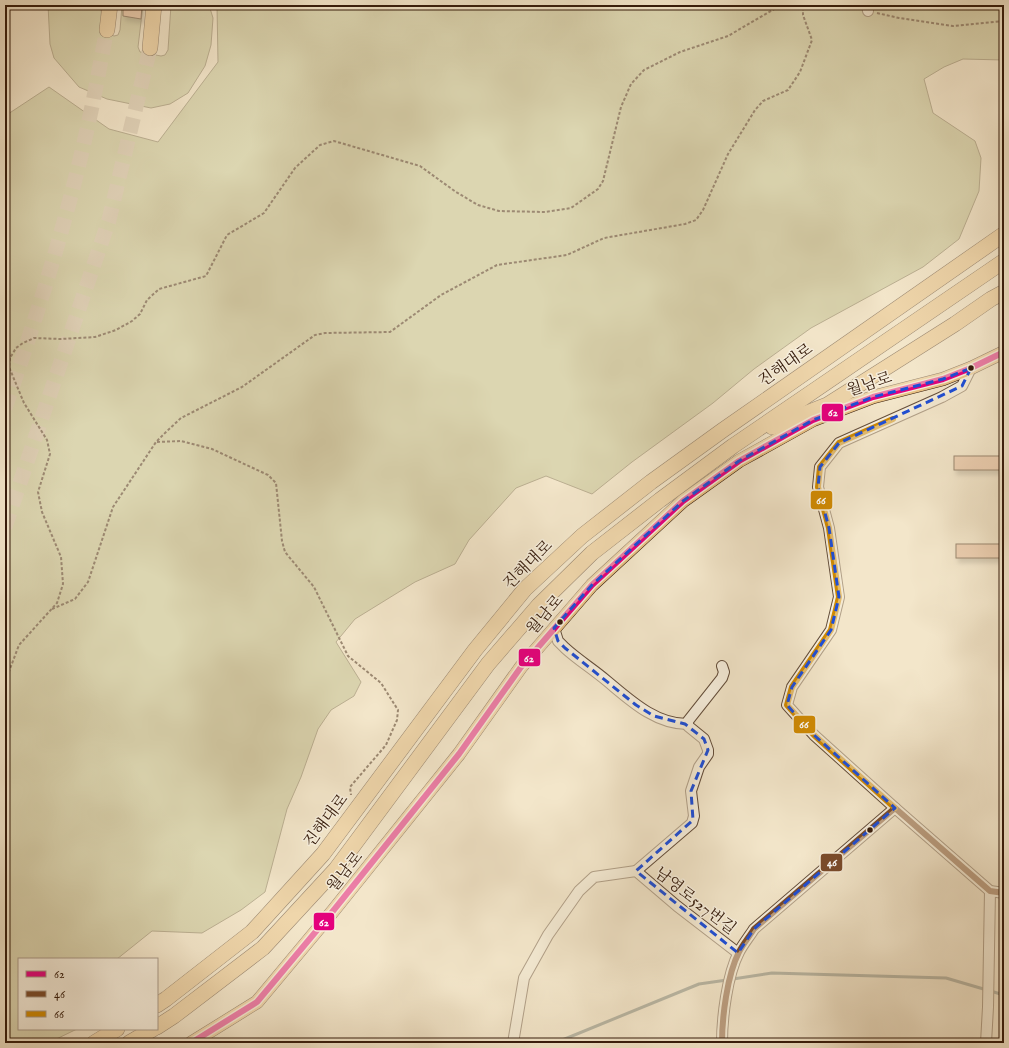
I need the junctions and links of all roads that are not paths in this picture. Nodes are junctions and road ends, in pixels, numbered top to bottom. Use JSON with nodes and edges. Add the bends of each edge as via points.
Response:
{"nodes":[{"id":1,"x":110,"y":5,"type":"edge"},
{"id":2,"x":154,"y":5,"type":"edge"},
{"id":3,"x":107,"y":30,"type":"tunnel mouth"},
{"id":4,"x":150,"y":48,"type":"tunnel mouth"},
{"id":5,"x":1004,"y":234,"type":"edge"},
{"id":6,"x":1004,"y":261,"type":"edge"},
{"id":7,"x":1004,"y":292,"type":"edge"},
{"id":8,"x":1004,"y":352,"type":"edge"},
{"id":9,"x":971,"y":368,"type":"junction"},
{"id":10,"x":747,"y":437,"type":"junction"},
{"id":11,"x":554,"y":628,"type":"junction"},
{"id":12,"x":722,"y":666,"type":"dead end"},
{"id":13,"x":687,"y":724,"type":"junction"},
{"id":14,"x":895,"y":808,"type":"junction"},
{"id":15,"x":636,"y":871,"type":"junction"},
{"id":16,"x":990,"y":891,"type":"junction"},
{"id":17,"x":1004,"y":893,"type":"edge"},
{"id":18,"x":738,"y":953,"type":"junction"},
{"id":19,"x":158,"y":1004,"type":"edge"},
{"id":20,"x":158,"y":1025,"type":"edge"},
{"id":21,"x":115,"y":1030,"type":"edge"},
{"id":22,"x":151,"y":1030,"type":"edge"},
{"id":23,"x":511,"y":1042,"type":"edge"},
{"id":24,"x":94,"y":1043,"type":"edge"},
{"id":25,"x":129,"y":1043,"type":"edge"},
{"id":26,"x":191,"y":1043,"type":"edge"},
{"id":27,"x":722,"y":1043,"type":"edge"},
{"id":28,"x":986,"y":1043,"type":"edge"}],
"edges":[{"from":1,"to":3,"type":"highway"},
{"from":2,"to":4,"type":"highway"},
{"from":5,"to":19,"type":"highway","name":"진해대로","via":[[723,430],[582,536],[526,589],[475,650],[323,854],[252,932]]},
{"from":6,"to":10,"type":"highway"},
{"from":7,"to":10,"type":"highway","via":[[827,405]]},
{"from":8,"to":9,"type":"main road","name":"월남로"},
{"from":9,"to":11,"type":"main road","name":"월남로","via":[[943,380],[873,397],[813,420],[739,461],[683,501],[592,585]]},
{"from":9,"to":14,"type":"street","via":[[962,386],[839,443],[820,467],[818,487],[829,528],[839,597],[831,630],[792,687],[787,705],[814,735]]},
{"from":10,"to":20,"type":"highway","via":[[592,553],[539,605],[488,664],[336,869],[263,948]]},
{"from":11,"to":13,"type":"street","via":[[558,640],[565,648],[636,705],[654,716]]},
{"from":11,"to":26,"type":"main road","name":"월남로","via":[[521,666],[459,754],[257,1002]]},
{"from":12,"to":13,"type":"street","via":[[722,678]]},
{"from":13,"to":15,"type":"street","via":[[704,739],[708,750],[691,790],[693,820],[686,830]]},
{"from":14,"to":16,"type":"street"},
{"from":14,"to":18,"type":"street","name":"남영로527번길","via":[[754,929]]},
{"from":15,"to":18,"type":"street","name":"남영로527번길"},
{"from":15,"to":23,"type":"street","name":"남영로527번길","via":[[594,877],[579,891],[548,935],[524,978]]},
{"from":16,"to":17,"type":"street"},
{"from":16,"to":28,"type":"street"},
{"from":18,"to":27,"type":"street","via":[[727,993]]},
{"from":21,"to":24,"type":"highway"},
{"from":22,"to":25,"type":"highway"}]}
